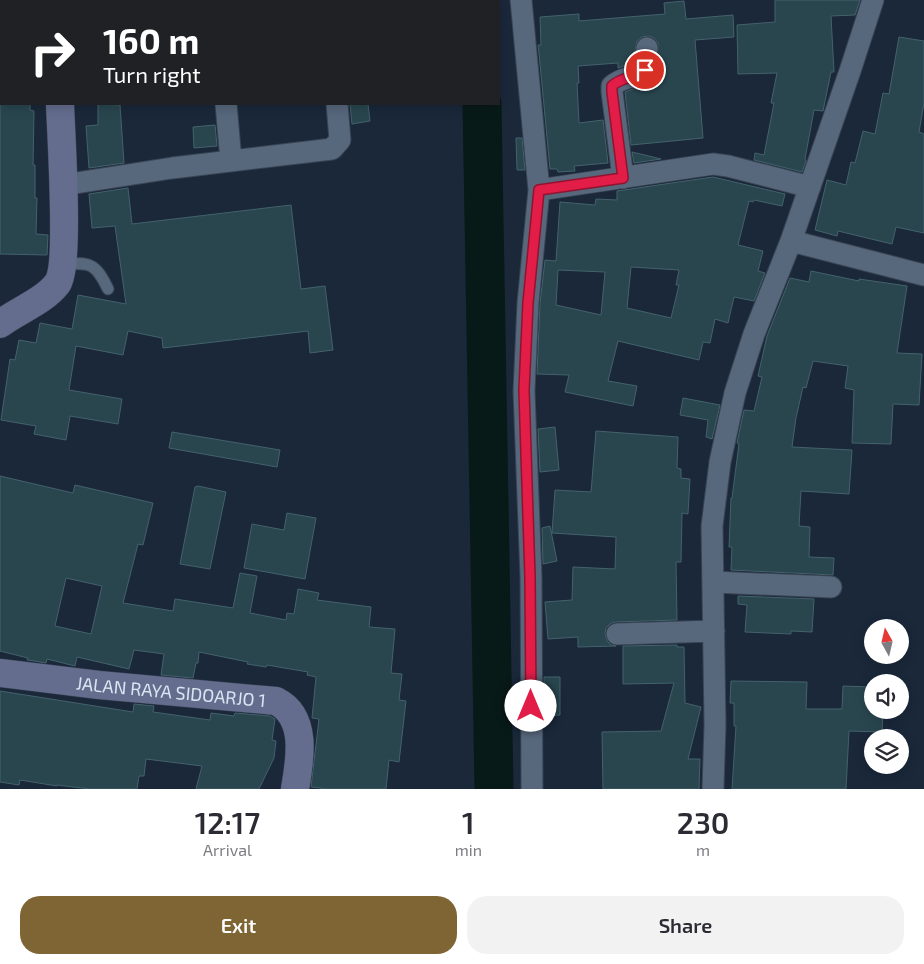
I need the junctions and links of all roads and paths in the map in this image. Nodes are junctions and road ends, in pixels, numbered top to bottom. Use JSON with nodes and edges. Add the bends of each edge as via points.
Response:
{"nodes":[{"id":1,"x":521,"y":0,"type":"edge"},
{"id":2,"x":873,"y":0,"type":"edge"},
{"id":3,"x":647,"y":48,"type":"dead end"},
{"id":4,"x":60,"y":105,"type":"edge"},
{"id":5,"x":226,"y":105,"type":"edge"},
{"id":6,"x":337,"y":105,"type":"edge"},
{"id":7,"x":232,"y":161,"type":"junction"},
{"id":8,"x":623,"y":178,"type":"junction"},
{"id":9,"x":63,"y":185,"type":"junction"},
{"id":10,"x":810,"y":187,"type":"junction"},
{"id":11,"x":539,"y":190,"type":"junction"},
{"id":12,"x":791,"y":240,"type":"junction"},
{"id":13,"x":63,"y":264,"type":"junction"},
{"id":14,"x":924,"y":275,"type":"edge"},
{"id":15,"x":108,"y":289,"type":"dead end"},
{"id":16,"x":0,"y":324,"type":"edge"},
{"id":17,"x":714,"y":582,"type":"junction"},
{"id":18,"x":831,"y":587,"type":"dead end"},
{"id":19,"x":714,"y":631,"type":"junction"},
{"id":20,"x":617,"y":634,"type":"dead end"},
{"id":21,"x":0,"y":673,"type":"edge"},
{"id":22,"x":295,"y":789,"type":"edge"},
{"id":23,"x":532,"y":789,"type":"edge"},
{"id":24,"x":713,"y":789,"type":"edge"}],
"edges":[{"from":1,"to":11,"type":"street"},
{"from":2,"to":10,"type":"street"},
{"from":3,"to":8,"type":"street","via":[[645,70],[612,86]]},
{"from":4,"to":9,"type":"street"},
{"from":5,"to":7,"type":"street"},
{"from":6,"to":7,"type":"street","via":[[340,140],[332,149]]},
{"from":7,"to":9,"type":"street"},
{"from":8,"to":10,"type":"street","via":[[720,164]]},
{"from":8,"to":11,"type":"street"},
{"from":9,"to":13,"type":"street"},
{"from":10,"to":12,"type":"street"},
{"from":11,"to":23,"type":"street","via":[[528,303],[524,390]]},
{"from":12,"to":14,"type":"street"},
{"from":12,"to":17,"type":"street","via":[[754,334],[735,394],[720,462],[712,526]]},
{"from":13,"to":15,"type":"lane","via":[[80,262],[92,265]]},
{"from":13,"to":16,"type":"street","via":[[56,285]]},
{"from":17,"to":18,"type":"street"},
{"from":17,"to":19,"type":"street"},
{"from":19,"to":20,"type":"street"},
{"from":19,"to":24,"type":"street"},
{"from":21,"to":22,"type":"street","name":"JALAN RAYA SIDOARJO 1","via":[[276,701],[294,717],[297,726],[300,760]]}]}
